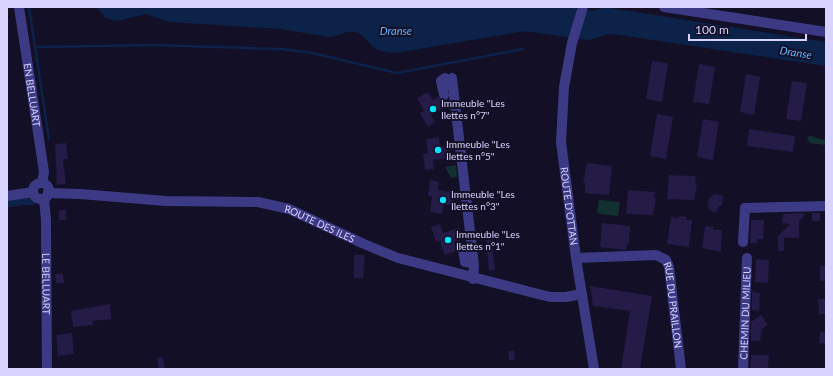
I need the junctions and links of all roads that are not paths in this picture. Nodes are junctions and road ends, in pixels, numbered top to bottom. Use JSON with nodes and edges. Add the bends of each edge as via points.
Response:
{"nodes":[{"id":1,"x":19,"y":7,"type":"edge"},
{"id":2,"x":583,"y":7,"type":"edge"},
{"id":3,"x":664,"y":7,"type":"edge"},
{"id":4,"x":826,"y":32,"type":"edge"},
{"id":5,"x":444,"y":95,"type":"dead end"},
{"id":6,"x":42,"y":183,"type":"junction"},
{"id":7,"x":33,"y":192,"type":"junction"},
{"id":8,"x":7,"y":196,"type":"edge"},
{"id":9,"x":46,"y":196,"type":"junction"},
{"id":10,"x":826,"y":206,"type":"edge"},
{"id":11,"x":743,"y":242,"type":"dead end"},
{"id":12,"x":463,"y":249,"type":"dead end"},
{"id":13,"x":576,"y":258,"type":"junction"},
{"id":14,"x":747,"y":258,"type":"dead end"},
{"id":15,"x":473,"y":263,"type":"junction"},
{"id":16,"x":473,"y":279,"type":"junction"},
{"id":17,"x":582,"y":294,"type":"junction"},
{"id":18,"x":47,"y":369,"type":"edge"},
{"id":19,"x":594,"y":369,"type":"edge"},
{"id":20,"x":680,"y":369,"type":"edge"},
{"id":21,"x":743,"y":369,"type":"edge"}],
"edges":[{"from":1,"to":6,"type":"street","name":"EN BELLUART","via":[[44,172]]},
{"from":2,"to":13,"type":"street","name":"ROUTE D'OTTAN","via":[[571,48],[562,108],[561,142]]},
{"from":3,"to":4,"type":"street"},
{"from":5,"to":15,"type":"street","via":[[441,81],[447,77],[453,82]]},
{"from":6,"to":7,"type":"street","via":[[35,186]]},
{"from":6,"to":9,"type":"street","via":[[48,187]]},
{"from":7,"to":8,"type":"street"},
{"from":7,"to":9,"type":"street","name":"ROUTE DES ILES","via":[[37,198]]},
{"from":9,"to":16,"type":"street","name":"ROUTE DES ILES","via":[[80,194],[160,201],[274,204],[398,258]]},
{"from":9,"to":18,"type":"street","name":"LE BELLUART"},
{"from":10,"to":11,"type":"street","via":[[744,208]]},
{"from":12,"to":15,"type":"street","via":[[465,262]]},
{"from":13,"to":17,"type":"street","name":"ROUTE D'OTTAN"},
{"from":13,"to":20,"type":"street","name":"RUE DU PRAILLON","via":[[656,255],[666,260],[669,267]]},
{"from":14,"to":21,"type":"street","name":"CHEMIN DU MILIEU"},
{"from":15,"to":16,"type":"street"},
{"from":16,"to":17,"type":"street","name":"ROUTE DES ILES","via":[[550,297]]},
{"from":17,"to":19,"type":"street","name":"ROUTE D'OTTAN"}]}
